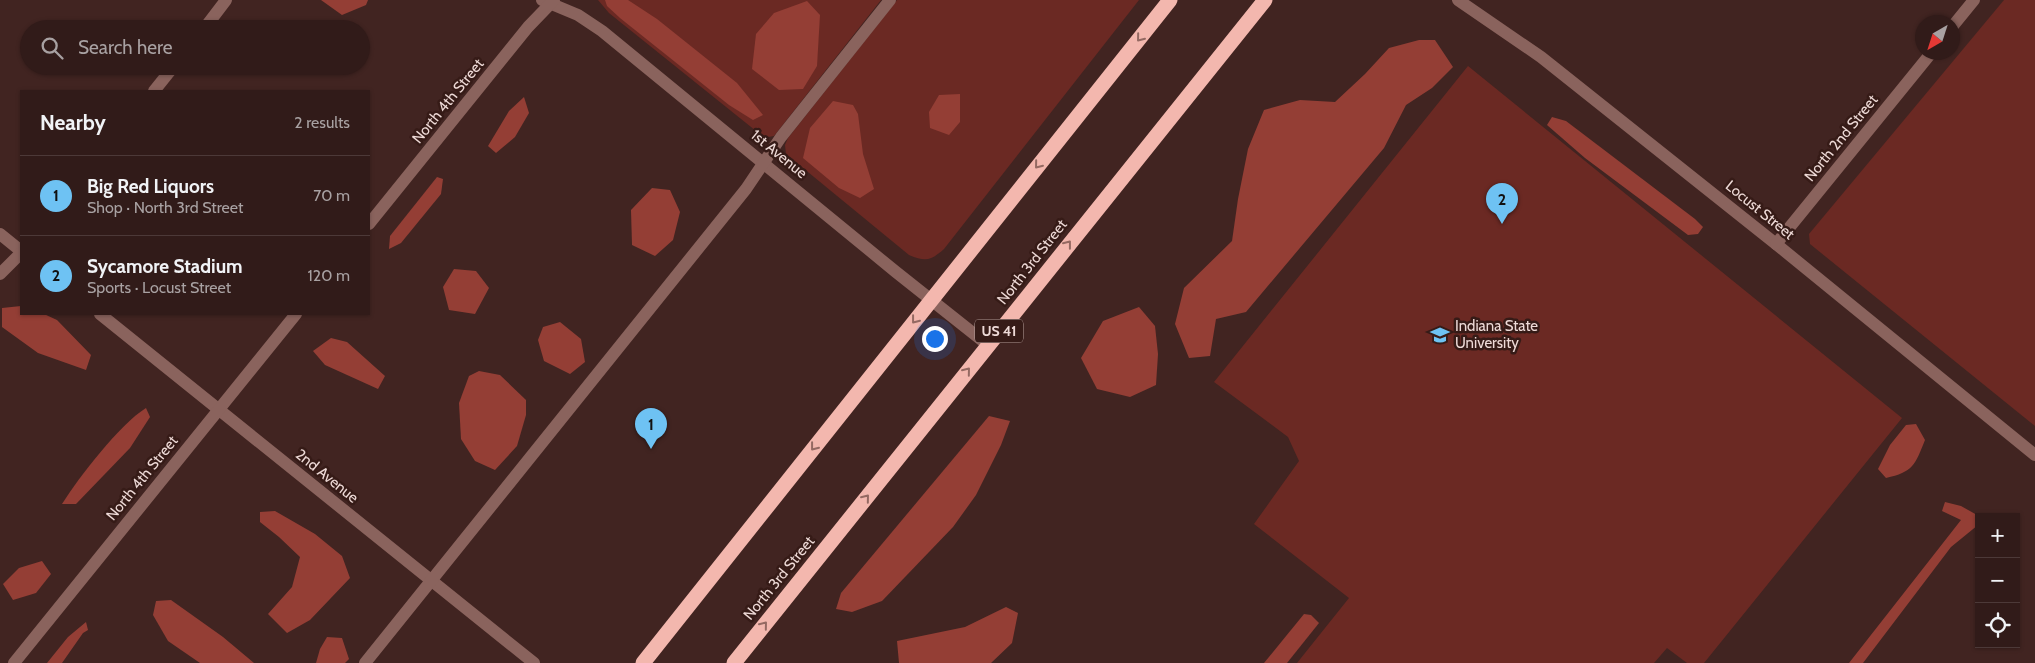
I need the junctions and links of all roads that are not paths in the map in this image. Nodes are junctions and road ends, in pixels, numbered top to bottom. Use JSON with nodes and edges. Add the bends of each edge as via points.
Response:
{"nodes":[{"id":1,"x":226,"y":0,"type":"edge"},
{"id":2,"x":890,"y":0,"type":"edge"},
{"id":3,"x":1170,"y":0,"type":"edge"},
{"id":4,"x":1265,"y":0,"type":"edge"},
{"id":5,"x":1458,"y":0,"type":"edge"},
{"id":6,"x":1974,"y":0,"type":"edge"},
{"id":7,"x":549,"y":1,"type":"edge"},
{"id":8,"x":1960,"y":17,"type":"edge"},
{"id":9,"x":211,"y":20,"type":"edge"},
{"id":10,"x":1926,"y":60,"type":"edge"},
{"id":11,"x":167,"y":75,"type":"edge"},
{"id":12,"x":155,"y":90,"type":"edge"},
{"id":13,"x":764,"y":162,"type":"junction"},
{"id":14,"x":370,"y":223,"type":"edge"},
{"id":15,"x":0,"y":234,"type":"edge"},
{"id":16,"x":1776,"y":244,"type":"junction"},
{"id":17,"x":20,"y":251,"type":"edge"},
{"id":18,"x":20,"y":253,"type":"edge"},
{"id":19,"x":0,"y":274,"type":"edge"},
{"id":20,"x":931,"y":300,"type":"junction"},
{"id":21,"x":101,"y":315,"type":"edge"},
{"id":22,"x":295,"y":315,"type":"edge"},
{"id":23,"x":988,"y":345,"type":"junction"},
{"id":24,"x":219,"y":409,"type":"junction"},
{"id":25,"x":2035,"y":455,"type":"edge"},
{"id":26,"x":430,"y":580,"type":"junction"},
{"id":27,"x":14,"y":663,"type":"edge"},
{"id":28,"x":364,"y":663,"type":"edge"},
{"id":29,"x":534,"y":663,"type":"edge"},
{"id":30,"x":643,"y":663,"type":"edge"},
{"id":31,"x":734,"y":663,"type":"edge"}],
"edges":[{"from":1,"to":9,"type":"street"},
{"from":2,"to":13,"type":"street"},
{"from":3,"to":20,"type":"highway","one_way":true},
{"from":23,"to":4,"type":"highway","name":"North 3rd Street","number":"US 41","one_way":true},
{"from":5,"to":16,"type":"street","name":"Locust Street","via":[[1541,57]]},
{"from":6,"to":8,"type":"street"},
{"from":7,"to":13,"type":"street","name":"1st Avenue","via":[[578,14],[602,31]]},
{"from":7,"to":14,"type":"street","name":"North 4th Street"},
{"from":10,"to":16,"type":"street","name":"North 2nd Street"},
{"from":11,"to":12,"type":"street"},
{"from":13,"to":20,"type":"street","name":"1st Avenue"},
{"from":13,"to":26,"type":"street","via":[[746,189]]},
{"from":15,"to":17,"type":"street"},
{"from":16,"to":25,"type":"street","name":"Locust Street"},
{"from":18,"to":19,"type":"street"},
{"from":20,"to":23,"type":"street","name":"1st Avenue"},
{"from":20,"to":30,"type":"highway","one_way":true},
{"from":21,"to":24,"type":"street","name":"2nd Avenue"},
{"from":22,"to":24,"type":"street","name":"North 4th Street"},
{"from":31,"to":23,"type":"highway","name":"North 3rd Street","number":"US 41","one_way":true},
{"from":24,"to":26,"type":"street","name":"2nd Avenue"},
{"from":24,"to":27,"type":"street","name":"North 4th Street"},
{"from":26,"to":28,"type":"street"},
{"from":26,"to":29,"type":"street","name":"2nd Avenue"}]}
